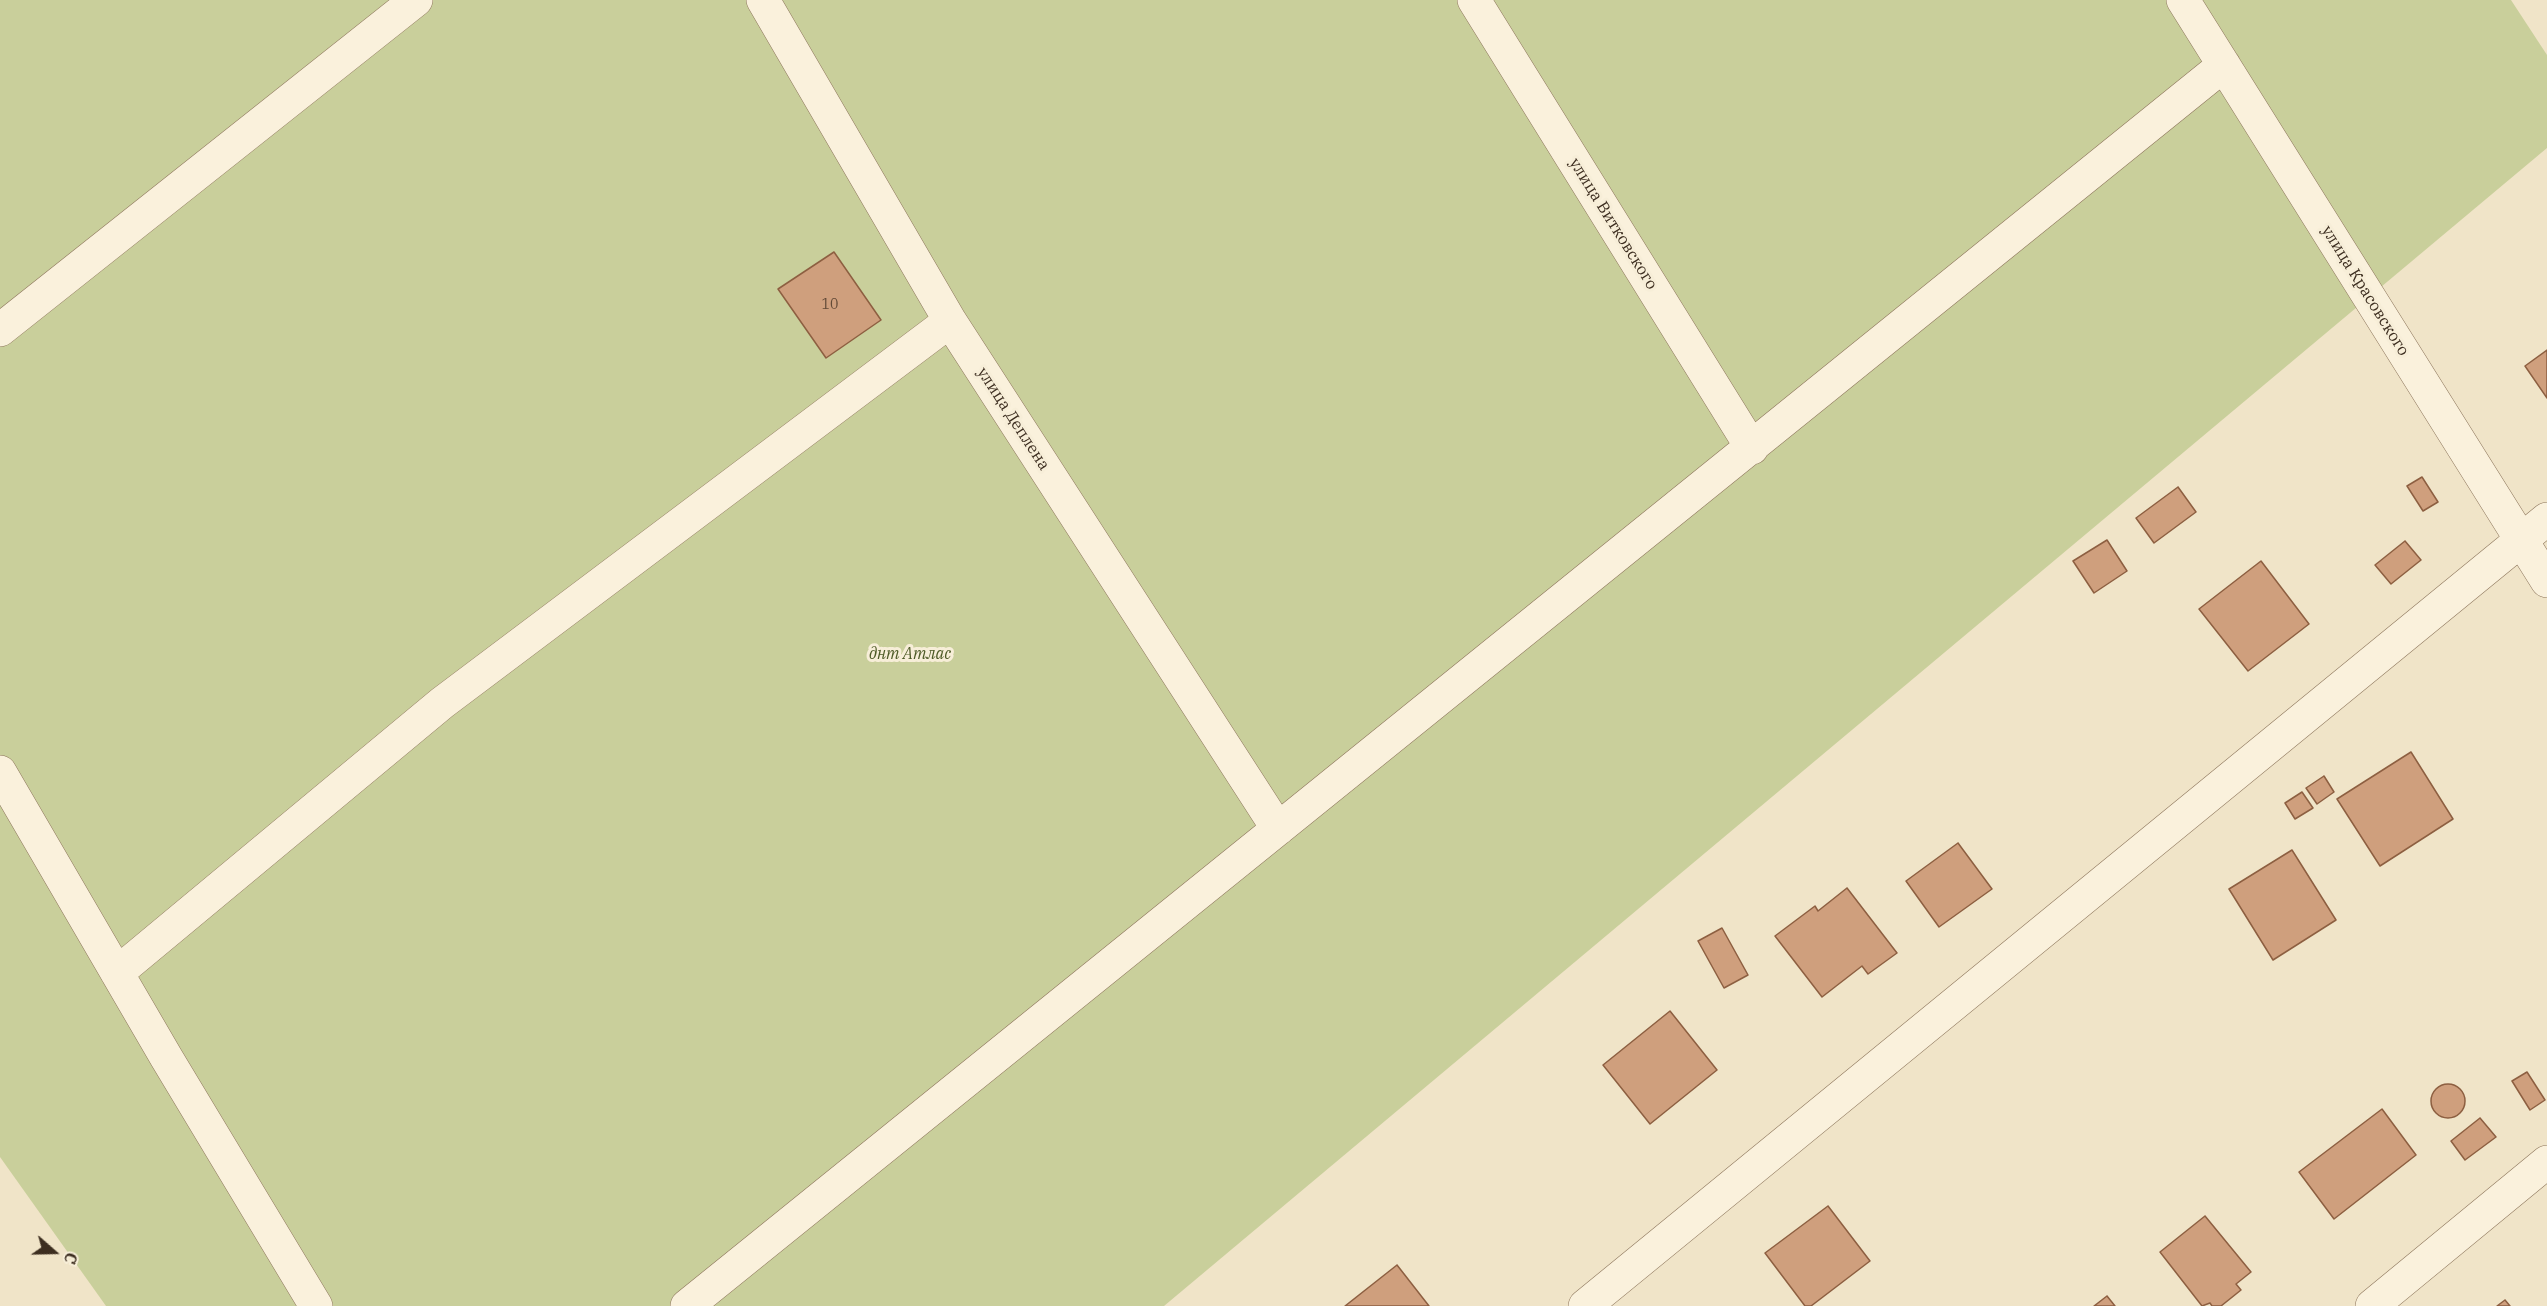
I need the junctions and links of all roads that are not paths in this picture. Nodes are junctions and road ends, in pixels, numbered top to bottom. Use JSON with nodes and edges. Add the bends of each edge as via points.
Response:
{"nodes":[{"id":1,"x":416,"y":0,"type":"edge"},
{"id":2,"x":763,"y":0,"type":"edge"},
{"id":3,"x":1474,"y":0,"type":"edge"},
{"id":4,"x":2183,"y":0,"type":"edge"},
{"id":5,"x":2224,"y":65,"type":"junction"},
{"id":6,"x":950,"y":321,"type":"junction"},
{"id":7,"x":0,"y":330,"type":"edge"},
{"id":8,"x":1752,"y":448,"type":"junction"},
{"id":9,"x":2547,"y":519,"type":"edge"},
{"id":10,"x":2521,"y":540,"type":"junction"},
{"id":11,"x":2547,"y":581,"type":"edge"},
{"id":12,"x":0,"y":772,"type":"edge"},
{"id":13,"x":1278,"y":829,"type":"junction"},
{"id":14,"x":117,"y":973,"type":"junction"},
{"id":15,"x":2547,"y":1162,"type":"edge"},
{"id":16,"x":316,"y":1306,"type":"edge"},
{"id":17,"x":687,"y":1306,"type":"edge"},
{"id":18,"x":1585,"y":1306,"type":"edge"},
{"id":19,"x":2372,"y":1306,"type":"edge"}],
"edges":[{"from":1,"to":7,"type":"street"},
{"from":2,"to":6,"type":"street","name":"улица Деплена"},
{"from":3,"to":8,"type":"street","name":"улица Витковского"},
{"from":4,"to":5,"type":"street","name":"улица Красовского"},
{"from":5,"to":8,"type":"street"},
{"from":5,"to":10,"type":"street","name":"улица Красовского"},
{"from":6,"to":13,"type":"street","name":"улица Деплена"},
{"from":6,"to":14,"type":"street","via":[[442,703]]},
{"from":8,"to":13,"type":"street"},
{"from":9,"to":10,"type":"street"},
{"from":10,"to":11,"type":"street","name":"улица Красовского"},
{"from":10,"to":18,"type":"street"},
{"from":12,"to":14,"type":"street"},
{"from":13,"to":17,"type":"street"},
{"from":14,"to":16,"type":"street"},
{"from":15,"to":19,"type":"street"}]}
